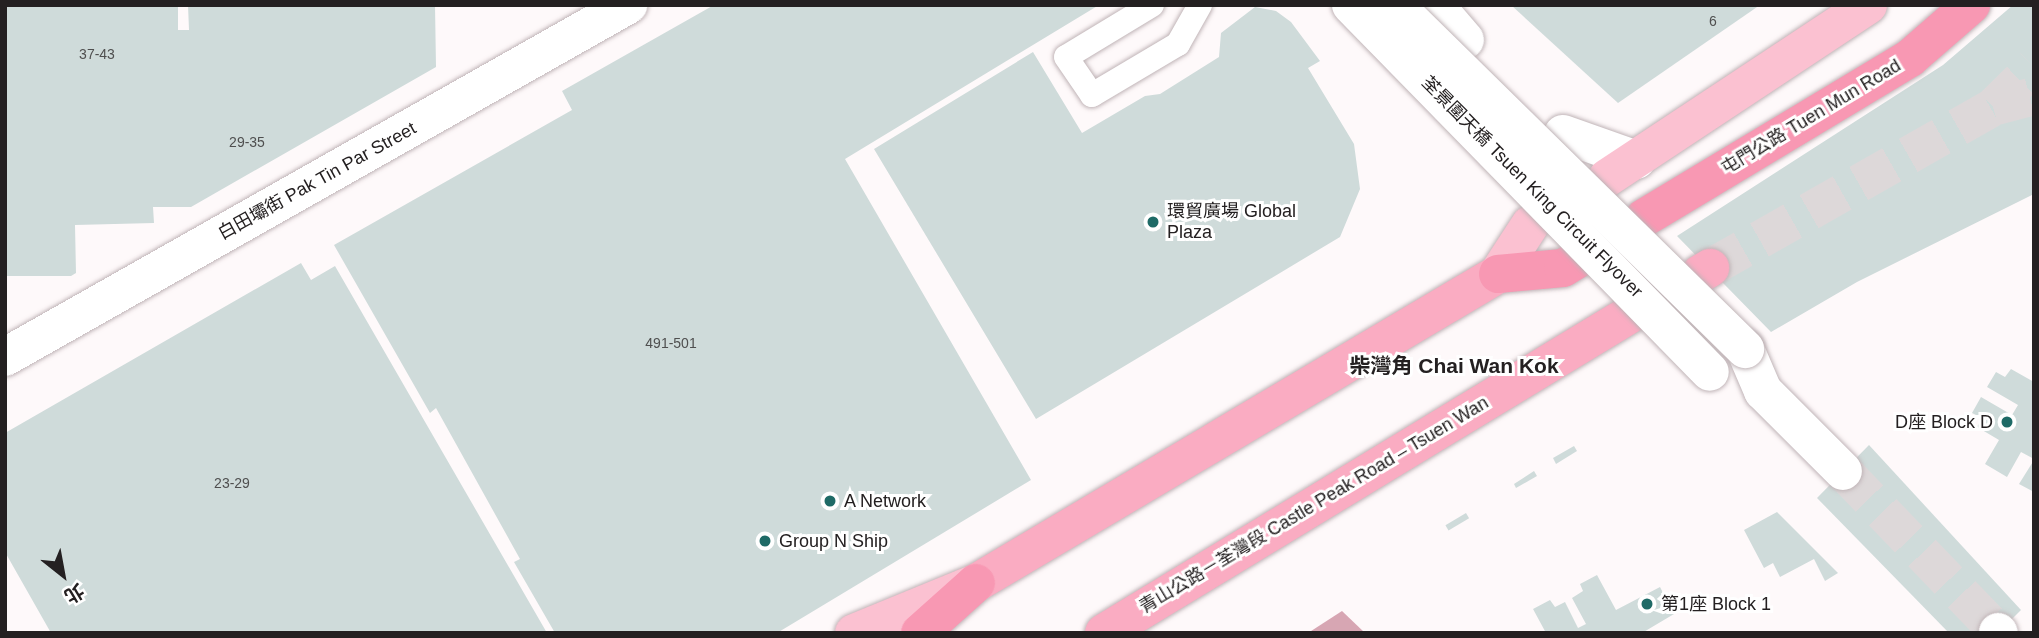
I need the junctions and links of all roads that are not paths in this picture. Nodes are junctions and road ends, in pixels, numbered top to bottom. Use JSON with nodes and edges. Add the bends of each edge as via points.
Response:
{"nodes":[{"id":1,"x":628,"y":5,"type":"edge"},
{"id":2,"x":1152,"y":5,"type":"edge"},
{"id":3,"x":1351,"y":5,"type":"edge"},
{"id":4,"x":1395,"y":5,"type":"edge"},
{"id":5,"x":1435,"y":5,"type":"edge"},
{"id":6,"x":1868,"y":5,"type":"edge"},
{"id":7,"x":1971,"y":5,"type":"edge"},
{"id":8,"x":1192,"y":8,"type":"edge"},
{"id":9,"x":1465,"y":40,"type":"dead end"},
{"id":10,"x":1563,"y":134,"type":"dead end"},
{"id":11,"x":1622,"y":169,"type":"joint"},
{"id":12,"x":1644,"y":218,"type":"dead end"},
{"id":13,"x":1530,"y":225,"type":"dead end"},
{"id":14,"x":1578,"y":259,"type":"dead end"},
{"id":15,"x":1498,"y":274,"type":"junction"},
{"id":16,"x":1632,"y":313,"type":"dead end"},
{"id":17,"x":5,"y":357,"type":"edge"},
{"id":18,"x":1763,"y":391,"type":"junction"},
{"id":19,"x":1843,"y":471,"type":"tunnel mouth"},
{"id":20,"x":976,"y":583,"type":"junction"},
{"id":21,"x":854,"y":633,"type":"edge"},
{"id":22,"x":920,"y":633,"type":"edge"},
{"id":23,"x":1104,"y":633,"type":"edge"}],
"edges":[{"from":1,"to":17,"type":"street","name":"白田壩街 Pak Tin Par Street"},
{"from":2,"to":8,"type":"lane","via":[[1066,57],[1092,95],[1178,44]]},
{"from":3,"to":18,"type":"street","name":"荃景圍天橋 Tsuen King Circuit Flyover","bridge":true,"via":[[1621,276],[1710,372]]},
{"from":4,"to":18,"type":"street","name":"荃景圍天橋 Tsuen King Circuit Flyover","bridge":true,"via":[[1745,349]]},
{"from":5,"to":9,"type":"street"},
{"from":6,"to":11,"type":"main road"},
{"from":7,"to":12,"type":"highway","name":"屯門公路 Tuen Mun Road","via":[[1910,58]]},
{"from":10,"to":11,"type":"street"},
{"from":13,"to":15,"type":"main road"},
{"from":14,"to":15,"type":"highway","via":[[1563,268]]},
{"from":15,"to":20,"type":"highway"},
{"from":16,"to":23,"type":"highway","name":"青山公路－荃灣段 Castle Peak Road – Tsuen Wan"},
{"from":18,"to":19,"type":"street"},
{"from":20,"to":21,"type":"main road"},
{"from":20,"to":22,"type":"highway"}]}
